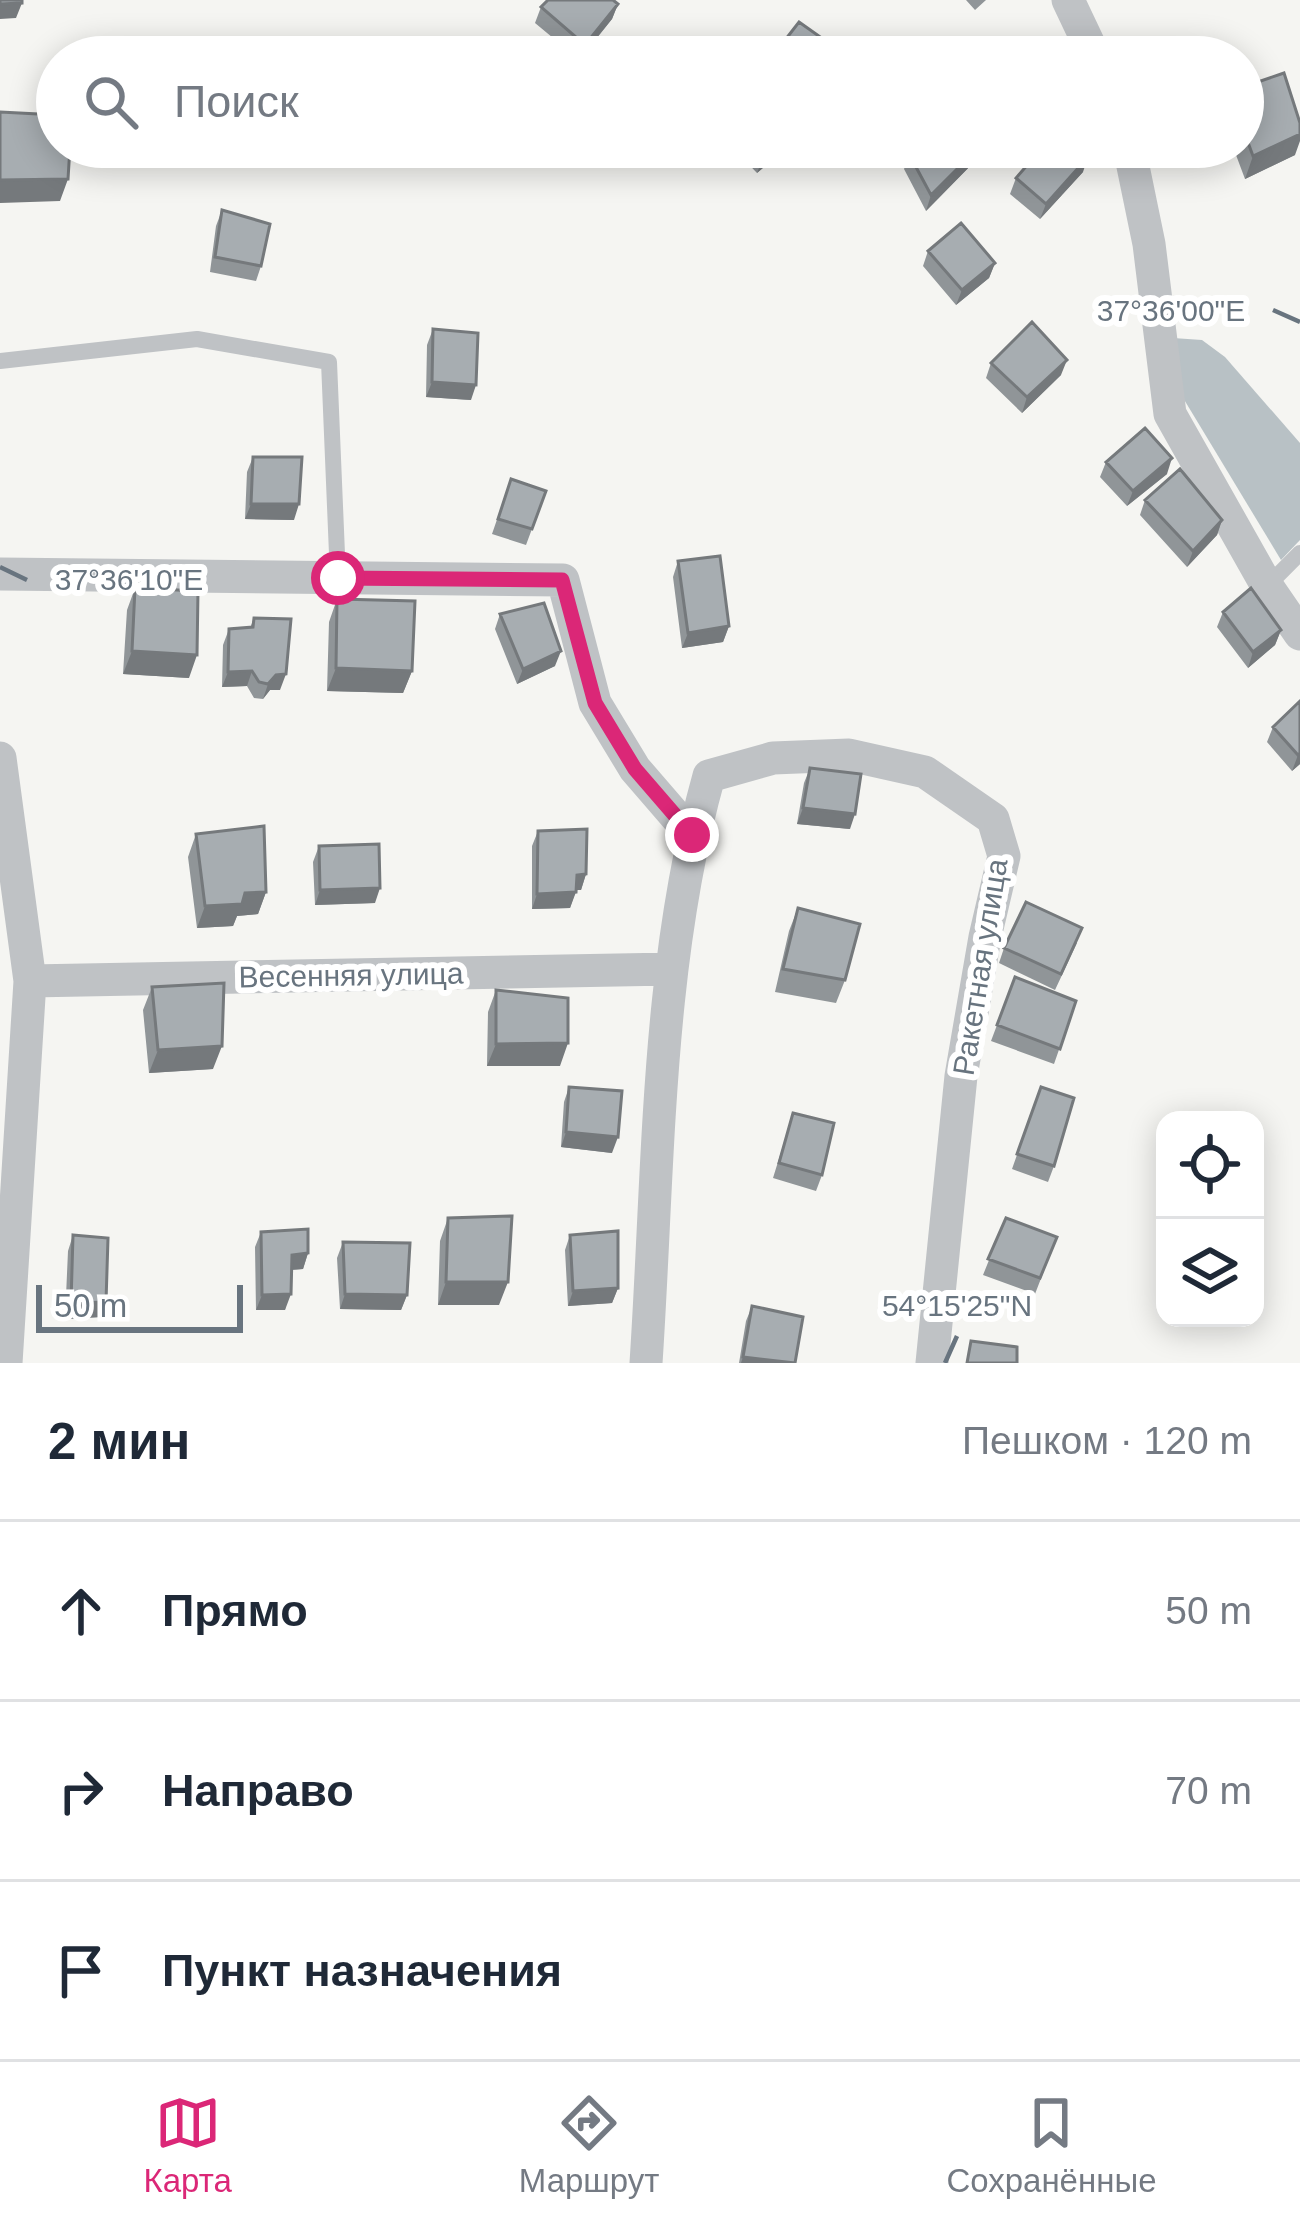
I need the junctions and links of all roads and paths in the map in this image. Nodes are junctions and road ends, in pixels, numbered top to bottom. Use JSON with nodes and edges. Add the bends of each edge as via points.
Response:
{"nodes":[{"id":1,"x":1068,"y":0,"type":"edge"},
{"id":2,"x":1085,"y":36,"type":"edge"},
{"id":3,"x":1134,"y":168,"type":"edge"},
{"id":4,"x":0,"y":362,"type":"edge"},
{"id":5,"x":1300,"y":553,"type":"edge"},
{"id":6,"x":0,"y":574,"type":"edge"},
{"id":7,"x":338,"y":578,"type":"junction"},
{"id":8,"x":1267,"y":586,"type":"junction"},
{"id":9,"x":1300,"y":634,"type":"edge"},
{"id":10,"x":0,"y":758,"type":"edge"},
{"id":11,"x":692,"y":835,"type":"junction"},
{"id":12,"x":672,"y":969,"type":"junction"},
{"id":13,"x":31,"y":981,"type":"junction"},
{"id":14,"x":6,"y":1363,"type":"edge"},
{"id":15,"x":646,"y":1363,"type":"edge"},
{"id":16,"x":932,"y":1363,"type":"edge"}],
"edges":[{"from":1,"to":2,"type":"street"},
{"from":3,"to":8,"type":"street","via":[[1171,414]]},
{"from":4,"to":7,"type":"lane","via":[[197,339],[329,362]]},
{"from":5,"to":8,"type":"lane"},
{"from":6,"to":7,"type":"street"},
{"from":7,"to":11,"type":"street","via":[[562,580],[595,703],[635,769]]},
{"from":8,"to":9,"type":"street"},
{"from":10,"to":13,"type":"street"},
{"from":11,"to":12,"type":"street","name":"Ракетная улица"},
{"from":11,"to":16,"type":"street","name":"Ракетная улица","via":[[709,776],[773,758],[849,755],[925,772],[993,819],[1004,856],[962,1076]]},
{"from":12,"to":13,"type":"street","name":"Весенняя улица"},
{"from":12,"to":15,"type":"street","name":"Ракетная улица"},
{"from":13,"to":14,"type":"street"}]}
